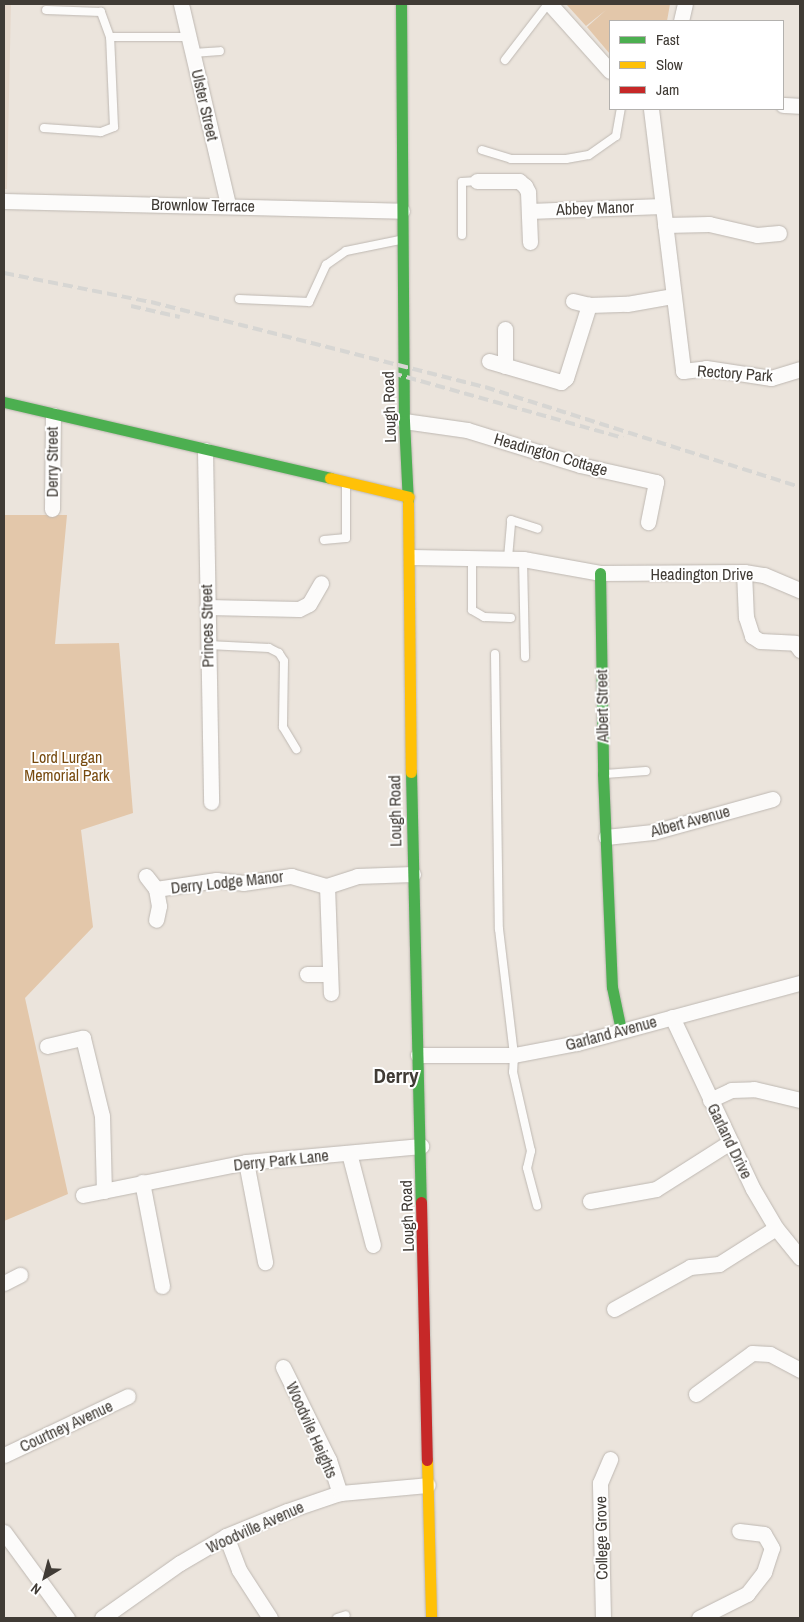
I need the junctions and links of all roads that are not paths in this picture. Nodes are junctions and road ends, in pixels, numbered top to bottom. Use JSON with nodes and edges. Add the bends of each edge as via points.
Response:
{"nodes":[{"id":1,"x":181,"y":4,"type":"edge"},
{"id":2,"x":401,"y":4,"type":"edge"},
{"id":3,"x":549,"y":4,"type":"edge"},
{"id":4,"x":685,"y":4,"type":"edge"},
{"id":5,"x":46,"y":10,"type":"dead end"},
{"id":6,"x":681,"y":20,"type":"edge"},
{"id":7,"x":110,"y":37,"type":"junction"},
{"id":8,"x":189,"y":37,"type":"junction"},
{"id":9,"x":220,"y":51,"type":"dead end"},
{"id":10,"x":193,"y":53,"type":"junction"},
{"id":11,"x":505,"y":60,"type":"dead end"},
{"id":12,"x":609,"y":70,"type":"edge"},
{"id":13,"x":784,"y":105,"type":"edge"},
{"id":14,"x":800,"y":106,"type":"edge"},
{"id":15,"x":621,"y":110,"type":"edge"},
{"id":16,"x":651,"y":110,"type":"edge"},
{"id":17,"x":44,"y":128,"type":"dead end"},
{"id":18,"x":482,"y":150,"type":"dead end"},
{"id":19,"x":477,"y":181,"type":"joint"},
{"id":20,"x":4,"y":201,"type":"edge"},
{"id":21,"x":228,"y":205,"type":"junction"},
{"id":22,"x":662,"y":206,"type":"junction"},
{"id":23,"x":529,"y":210,"type":"junction"},
{"id":24,"x":402,"y":211,"type":"junction"},
{"id":25,"x":665,"y":225,"type":"junction"},
{"id":26,"x":779,"y":233,"type":"dead end"},
{"id":27,"x":462,"y":235,"type":"dead end"},
{"id":28,"x":402,"y":240,"type":"junction"},
{"id":29,"x":530,"y":242,"type":"dead end"},
{"id":30,"x":674,"y":296,"type":"junction"},
{"id":31,"x":239,"y":299,"type":"dead end"},
{"id":32,"x":573,"y":301,"type":"dead end"},
{"id":33,"x":589,"y":304,"type":"junction"},
{"id":34,"x":506,"y":329,"type":"dead end"},
{"id":35,"x":489,"y":361,"type":"dead end"},
{"id":36,"x":505,"y":366,"type":"junction"},
{"id":37,"x":800,"y":368,"type":"edge"},
{"id":38,"x":4,"y":402,"type":"edge"},
{"id":39,"x":53,"y":414,"type":"junction"},
{"id":40,"x":404,"y":421,"type":"junction"},
{"id":41,"x":204,"y":450,"type":"junction"},
{"id":42,"x":346,"y":483,"type":"junction"},
{"id":43,"x":409,"y":497,"type":"junction"},
{"id":44,"x":52,"y":509,"type":"dead end"},
{"id":45,"x":648,"y":522,"type":"dead end"},
{"id":46,"x":538,"y":529,"type":"dead end"},
{"id":47,"x":324,"y":540,"type":"dead end"},
{"id":48,"x":411,"y":557,"type":"junction"},
{"id":49,"x":472,"y":557,"type":"junction"},
{"id":50,"x":508,"y":558,"type":"junction"},
{"id":51,"x":523,"y":559,"type":"junction"},
{"id":52,"x":744,"y":572,"type":"junction"},
{"id":53,"x":600,"y":573,"type":"junction"},
{"id":54,"x":321,"y":583,"type":"dead end"},
{"id":55,"x":800,"y":590,"type":"edge"},
{"id":56,"x":207,"y":607,"type":"junction"},
{"id":57,"x":511,"y":618,"type":"dead end"},
{"id":58,"x":208,"y":645,"type":"junction"},
{"id":59,"x":800,"y":650,"type":"edge"},
{"id":60,"x":495,"y":654,"type":"dead end"},
{"id":61,"x":525,"y":658,"type":"dead end"},
{"id":62,"x":296,"y":749,"type":"dead end"},
{"id":63,"x":646,"y":771,"type":"dead end"},
{"id":64,"x":603,"y":774,"type":"junction"},
{"id":65,"x":773,"y":799,"type":"dead end"},
{"id":66,"x":211,"y":802,"type":"dead end"},
{"id":67,"x":606,"y":837,"type":"junction"},
{"id":68,"x":413,"y":874,"type":"junction"},
{"id":69,"x":146,"y":876,"type":"dead end"},
{"id":70,"x":327,"y":886,"type":"junction"},
{"id":71,"x":156,"y":889,"type":"junction"},
{"id":72,"x":156,"y":920,"type":"dead end"},
{"id":73,"x":307,"y":974,"type":"dead end"},
{"id":74,"x":330,"y":974,"type":"junction"},
{"id":75,"x":800,"y":983,"type":"edge"},
{"id":76,"x":331,"y":993,"type":"dead end"},
{"id":77,"x":672,"y":1017,"type":"junction"},
{"id":78,"x":621,"y":1030,"type":"junction"},
{"id":79,"x":47,"y":1046,"type":"dead end"},
{"id":80,"x":418,"y":1055,"type":"junction"},
{"id":81,"x":514,"y":1055,"type":"junction"},
{"id":82,"x":710,"y":1100,"type":"junction"},
{"id":83,"x":800,"y":1100,"type":"edge"},
{"id":84,"x":730,"y":1142,"type":"junction"},
{"id":85,"x":421,"y":1146,"type":"junction"},
{"id":86,"x":349,"y":1153,"type":"junction"},
{"id":87,"x":246,"y":1162,"type":"junction"},
{"id":88,"x":142,"y":1182,"type":"junction"},
{"id":89,"x":104,"y":1191,"type":"junction"},
{"id":90,"x":83,"y":1195,"type":"dead end"},
{"id":91,"x":590,"y":1202,"type":"dead end"},
{"id":92,"x":537,"y":1206,"type":"dead end"},
{"id":93,"x":776,"y":1228,"type":"junction"},
{"id":94,"x":373,"y":1245,"type":"dead end"},
{"id":95,"x":800,"y":1258,"type":"edge"},
{"id":96,"x":265,"y":1262,"type":"dead end"},
{"id":97,"x":20,"y":1275,"type":"dead end"},
{"id":98,"x":4,"y":1283,"type":"edge"},
{"id":99,"x":162,"y":1286,"type":"dead end"},
{"id":100,"x":614,"y":1309,"type":"dead end"},
{"id":101,"x":283,"y":1367,"type":"dead end"},
{"id":102,"x":800,"y":1370,"type":"edge"},
{"id":103,"x":696,"y":1394,"type":"dead end"},
{"id":104,"x":128,"y":1396,"type":"dead end"},
{"id":105,"x":4,"y":1455,"type":"edge"},
{"id":106,"x":610,"y":1459,"type":"dead end"},
{"id":107,"x":428,"y":1485,"type":"junction"},
{"id":108,"x":340,"y":1493,"type":"junction"},
{"id":109,"x":739,"y":1531,"type":"dead end"},
{"id":110,"x":4,"y":1532,"type":"edge"},
{"id":111,"x":226,"y":1536,"type":"junction"},
{"id":112,"x":346,"y":1615,"type":"dead end"},
{"id":113,"x":67,"y":1618,"type":"edge"},
{"id":114,"x":102,"y":1618,"type":"edge"},
{"id":115,"x":270,"y":1618,"type":"edge"},
{"id":116,"x":337,"y":1618,"type":"edge"},
{"id":117,"x":431,"y":1618,"type":"edge"},
{"id":118,"x":603,"y":1618,"type":"edge"},
{"id":119,"x":699,"y":1618,"type":"edge"}],
"edges":[{"from":1,"to":8,"type":"street","name":"Ulster Street"},
{"from":2,"to":24,"type":"main road","name":"Lough Road"},
{"from":3,"to":11,"type":"lane","via":[[538,12]]},
{"from":3,"to":12,"type":"street"},
{"from":4,"to":6,"type":"street"},
{"from":5,"to":7,"type":"lane","via":[[101,12]]},
{"from":7,"to":8,"type":"lane"},
{"from":7,"to":17,"type":"lane","via":[[114,127],[101,132]]},
{"from":8,"to":10,"type":"street","name":"Ulster Street"},
{"from":9,"to":10,"type":"lane"},
{"from":10,"to":21,"type":"street","name":"Ulster Street"},
{"from":13,"to":14,"type":"street"},
{"from":15,"to":18,"type":"lane","via":[[616,136],[589,155],[566,159],[510,159]]},
{"from":16,"to":22,"type":"street","name":"Rectory Park"},
{"from":19,"to":23,"type":"street","via":[[519,181],[528,192]]},
{"from":19,"to":27,"type":"lane","via":[[462,182]]},
{"from":20,"to":21,"type":"street","name":"Brownlow Terrace"},
{"from":21,"to":24,"type":"street","name":"Brownlow Terrace"},
{"from":22,"to":23,"type":"street","name":"Abbey Manor"},
{"from":22,"to":25,"type":"street","name":"Rectory Park"},
{"from":23,"to":29,"type":"street"},
{"from":24,"to":28,"type":"main road","name":"Lough Road"},
{"from":25,"to":26,"type":"street","via":[[709,224],[757,235]]},
{"from":25,"to":30,"type":"street","name":"Rectory Park"},
{"from":28,"to":31,"type":"lane","via":[[346,251],[326,265],[309,302]]},
{"from":28,"to":40,"type":"main road","name":"Lough Road","via":[[399,321]]},
{"from":30,"to":33,"type":"street","via":[[627,304]]},
{"from":30,"to":37,"type":"street","name":"Rectory Park","via":[[684,371],[706,368],[771,378]]},
{"from":32,"to":33,"type":"street"},
{"from":33,"to":36,"type":"street","via":[[566,378],[561,382]]},
{"from":34,"to":36,"type":"street"},
{"from":35,"to":36,"type":"street"},
{"from":38,"to":39,"type":"main road"},
{"from":39,"to":41,"type":"main road"},
{"from":39,"to":44,"type":"street","name":"Derry Street"},
{"from":40,"to":43,"type":"main road","name":"Lough Road"},
{"from":40,"to":45,"type":"street","name":"Headington Cottage","via":[[467,430],[580,465],[656,482]]},
{"from":41,"to":42,"type":"main road"},
{"from":41,"to":56,"type":"street","name":"Princes Street"},
{"from":42,"to":43,"type":"main road"},
{"from":42,"to":47,"type":"lane","via":[[346,538]]},
{"from":43,"to":48,"type":"main road","name":"Lough Road"},
{"from":46,"to":50,"type":"lane","via":[[511,520]]},
{"from":48,"to":49,"type":"street"},
{"from":48,"to":68,"type":"main road","name":"Lough Road"},
{"from":49,"to":50,"type":"street"},
{"from":49,"to":57,"type":"lane","via":[[472,610],[484,617]]},
{"from":50,"to":51,"type":"street"},
{"from":51,"to":53,"type":"street"},
{"from":51,"to":61,"type":"lane"},
{"from":52,"to":53,"type":"street","name":"Headington Drive"},
{"from":52,"to":55,"type":"street","name":"Headington Drive","via":[[764,575]]},
{"from":52,"to":59,"type":"street","via":[[746,617],[752,636],[760,641],[795,643]]},
{"from":53,"to":64,"type":"main road","name":"Albert Street"},
{"from":54,"to":56,"type":"street","via":[[309,604],[298,609]]},
{"from":56,"to":58,"type":"street","name":"Princes Street"},
{"from":58,"to":62,"type":"lane","via":[[269,648],[280,653],[284,661],[283,727]]},
{"from":58,"to":66,"type":"street","name":"Princes Street"},
{"from":60,"to":81,"type":"lane","via":[[500,929]]},
{"from":63,"to":64,"type":"lane"},
{"from":64,"to":67,"type":"main road","name":"Albert Street"},
{"from":65,"to":67,"type":"street","name":"Albert Avenue","via":[[653,832]]},
{"from":67,"to":78,"type":"main road","name":"Albert Street","via":[[612,987]]},
{"from":68,"to":70,"type":"street","via":[[356,876]]},
{"from":68,"to":80,"type":"main road","name":"Lough Road"},
{"from":69,"to":71,"type":"street","name":"Derry Lodge Manor"},
{"from":70,"to":71,"type":"street","name":"Derry Lodge Manor","via":[[291,876],[243,883],[216,880]]},
{"from":70,"to":74,"type":"street"},
{"from":71,"to":72,"type":"street","name":"Derry Lodge Manor","via":[[159,906]]},
{"from":73,"to":74,"type":"street"},
{"from":74,"to":76,"type":"street"},
{"from":75,"to":77,"type":"street","name":"Garland Avenue"},
{"from":77,"to":78,"type":"street","name":"Garland Avenue"},
{"from":77,"to":82,"type":"street","name":"Garland Drive"},
{"from":78,"to":81,"type":"street","name":"Garland Avenue"},
{"from":79,"to":89,"type":"street","via":[[84,1038],[102,1116]]},
{"from":80,"to":81,"type":"street","name":"Garland Avenue"},
{"from":80,"to":85,"type":"main road","name":"Lough Road"},
{"from":81,"to":92,"type":"lane","via":[[513,1072],[531,1150],[527,1168]]},
{"from":82,"to":83,"type":"street","via":[[731,1090],[754,1089]]},
{"from":82,"to":84,"type":"street","name":"Garland Drive"},
{"from":84,"to":91,"type":"street","via":[[656,1189]]},
{"from":84,"to":93,"type":"street","name":"Garland Drive"},
{"from":85,"to":86,"type":"street","name":"Derry Park Lane"},
{"from":85,"to":107,"type":"main road","name":"Lough Road"},
{"from":86,"to":87,"type":"street","name":"Derry Park Lane"},
{"from":86,"to":94,"type":"street"},
{"from":87,"to":88,"type":"street","name":"Derry Park Lane"},
{"from":87,"to":96,"type":"street"},
{"from":88,"to":89,"type":"street","name":"Derry Park Lane"},
{"from":88,"to":99,"type":"street"},
{"from":89,"to":90,"type":"street","name":"Derry Park Lane"},
{"from":93,"to":95,"type":"street","name":"Garland Drive"},
{"from":93,"to":100,"type":"street","via":[[719,1264],[690,1267]]},
{"from":97,"to":98,"type":"street"},
{"from":101,"to":108,"type":"street","name":"Woodvile Heights","via":[[329,1460]]},
{"from":102,"to":103,"type":"street","via":[[770,1354],[752,1353]]},
{"from":104,"to":105,"type":"street","name":"Courtney Avenue"},
{"from":106,"to":118,"type":"street","name":"College Grove","via":[[600,1482]]},
{"from":107,"to":108,"type":"street","name":"Woodville Avenue"},
{"from":107,"to":117,"type":"main road","name":"Lough Road"},
{"from":108,"to":111,"type":"street","name":"Woodville Avenue"},
{"from":109,"to":119,"type":"street","via":[[764,1534],[772,1548],[764,1572],[747,1594]]},
{"from":110,"to":113,"type":"street"},
{"from":111,"to":114,"type":"street","name":"Woodville Avenue","via":[[180,1562]]},
{"from":111,"to":115,"type":"street","via":[[239,1570]]},
{"from":112,"to":116,"type":"lane"}]}
